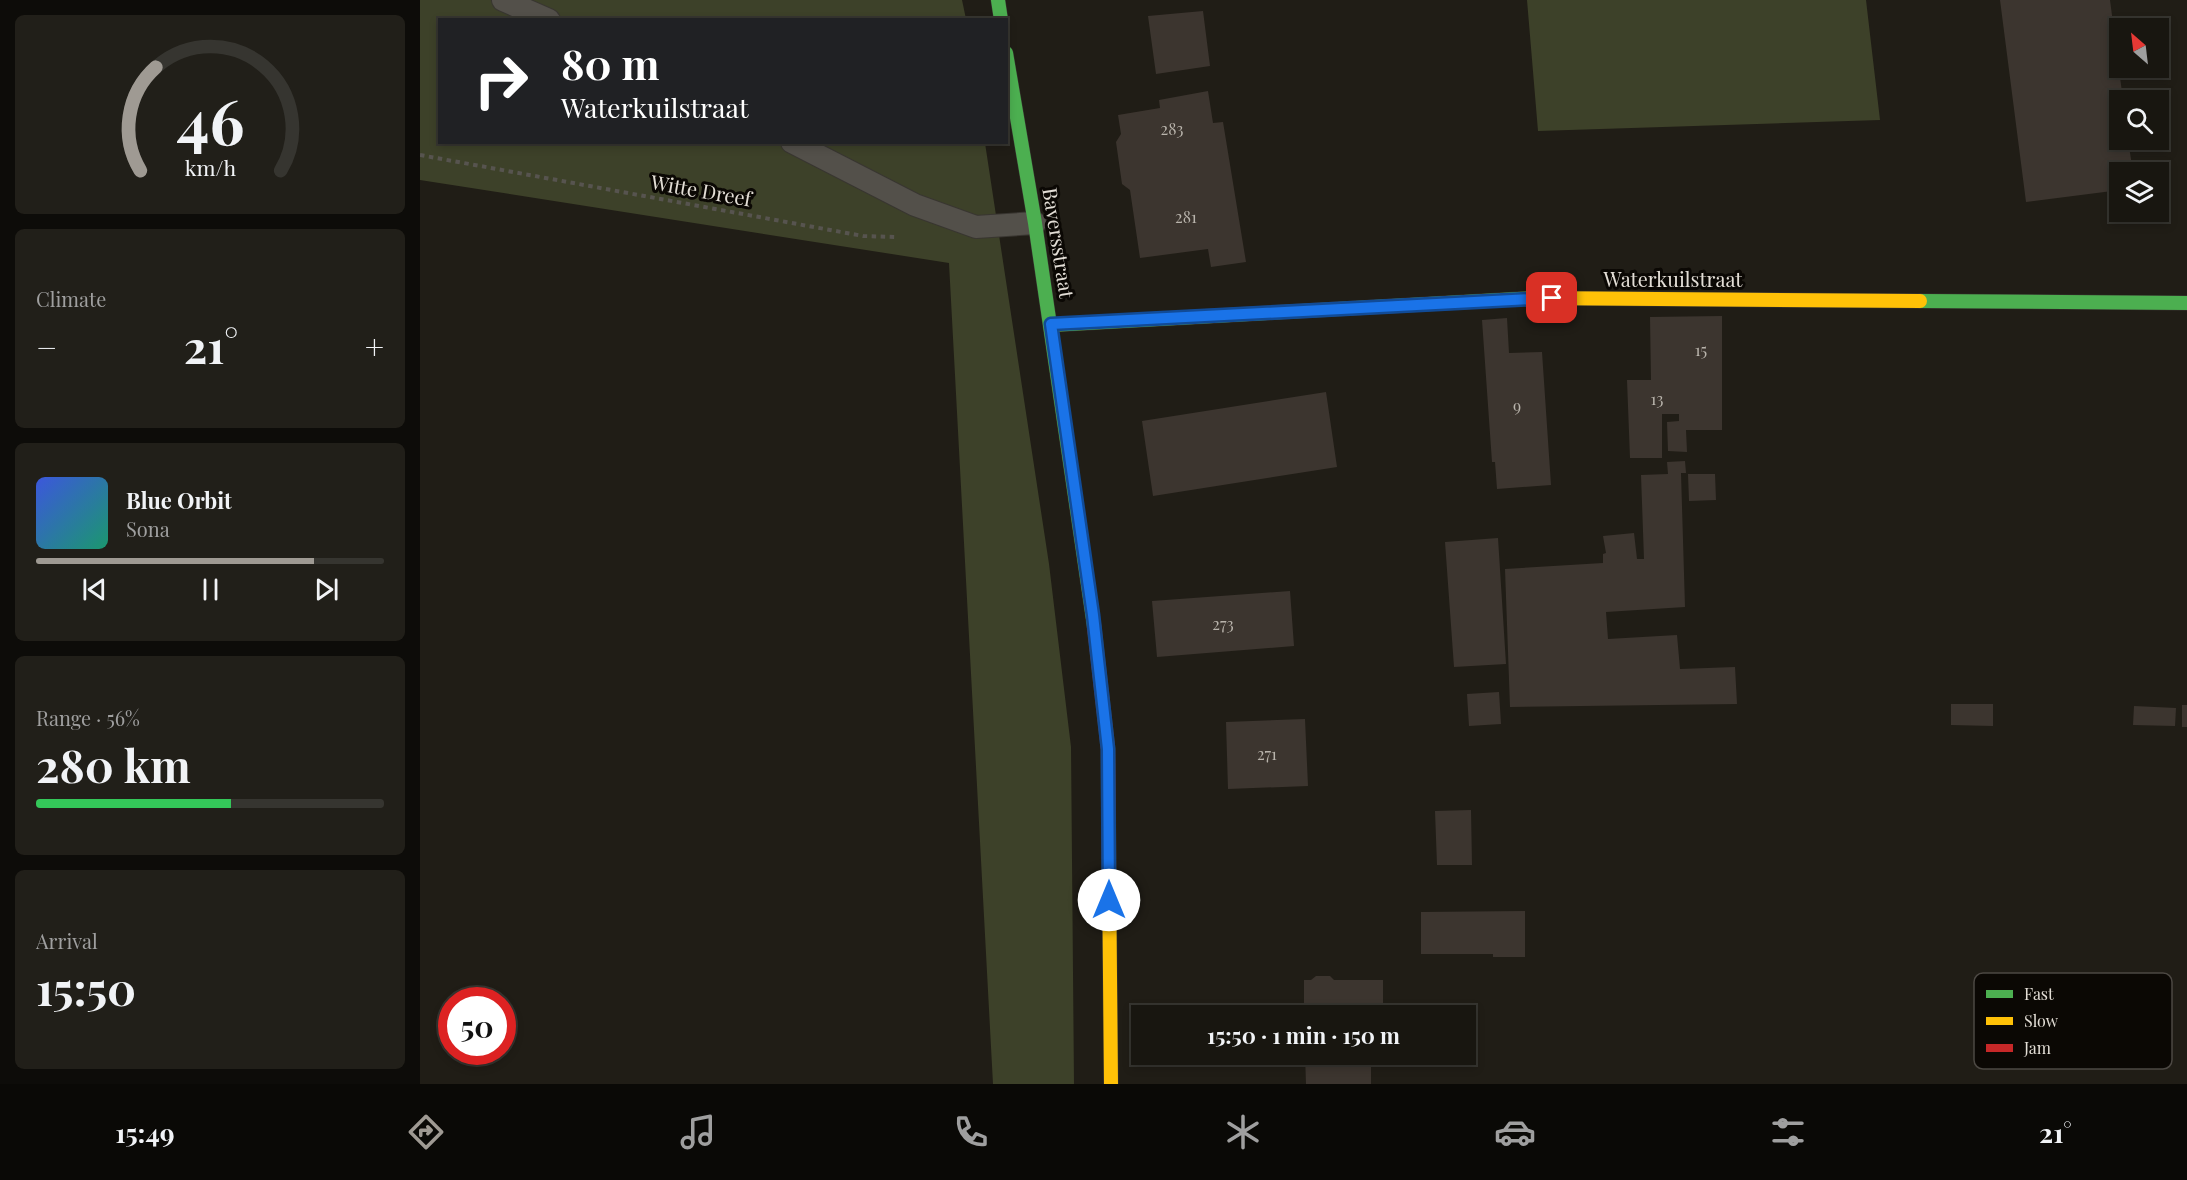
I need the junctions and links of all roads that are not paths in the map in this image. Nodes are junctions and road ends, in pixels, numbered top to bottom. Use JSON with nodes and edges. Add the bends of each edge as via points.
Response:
{"nodes":[{"id":1,"x":503,"y":0,"type":"edge"},
{"id":2,"x":998,"y":0,"type":"edge"},
{"id":3,"x":544,"y":18,"type":"edge"},
{"id":4,"x":1001,"y":18,"type":"edge"},
{"id":5,"x":1008,"y":65,"type":"edge"},
{"id":6,"x":796,"y":144,"type":"edge"},
{"id":7,"x":1035,"y":223,"type":"junction"},
{"id":8,"x":2187,"y":303,"type":"edge"},
{"id":9,"x":1051,"y":324,"type":"junction"},
{"id":10,"x":1111,"y":1084,"type":"edge"}],
"edges":[{"from":1,"to":3,"type":"lane"},
{"from":2,"to":4,"type":"street"},
{"from":5,"to":7,"type":"street","name":"Baversstraat"},
{"from":6,"to":7,"type":"lane","via":[[915,205],[976,227]]},
{"from":7,"to":9,"type":"street","name":"Baversstraat"},
{"from":8,"to":9,"type":"street","name":"Waterkuilstraat","via":[[1528,298]]},
{"from":9,"to":10,"type":"street","name":"Baversstraat","via":[[1108,749]]}]}
